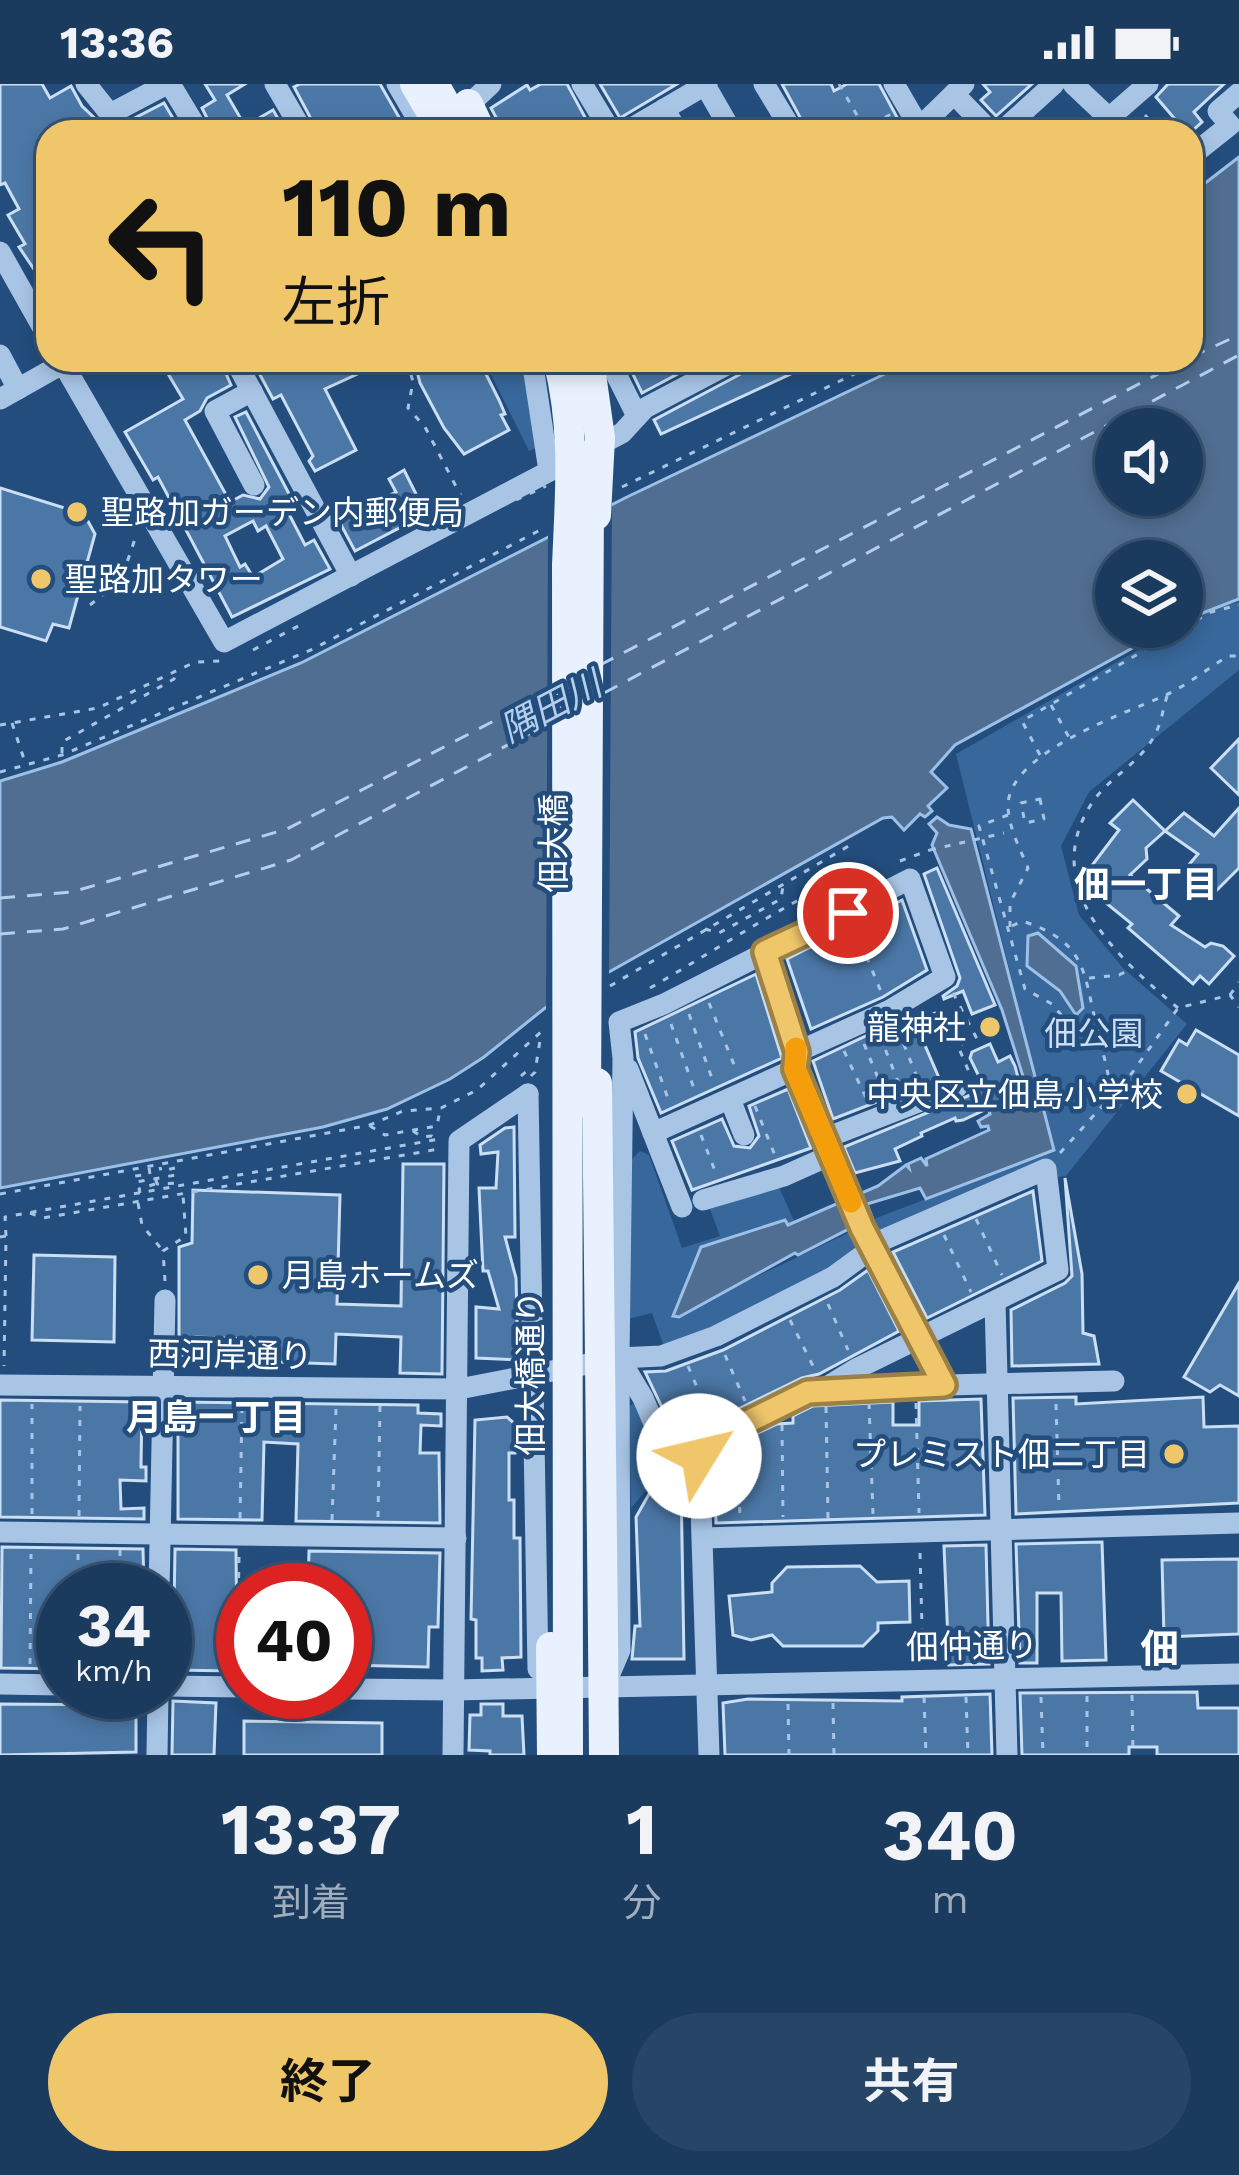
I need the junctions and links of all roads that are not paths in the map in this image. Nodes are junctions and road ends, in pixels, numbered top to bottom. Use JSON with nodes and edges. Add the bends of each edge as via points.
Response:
{"nodes":[{"id":1,"x":86,"y":84,"type":"edge"},
{"id":2,"x":169,"y":84,"type":"edge"},
{"id":3,"x":275,"y":84,"type":"edge"},
{"id":4,"x":398,"y":84,"type":"edge"},
{"id":5,"x":415,"y":84,"type":"edge"},
{"id":6,"x":434,"y":84,"type":"edge"},
{"id":7,"x":582,"y":84,"type":"edge"},
{"id":8,"x":764,"y":84,"type":"edge"},
{"id":9,"x":894,"y":84,"type":"edge"},
{"id":10,"x":1054,"y":84,"type":"edge"},
{"id":11,"x":1073,"y":84,"type":"edge"},
{"id":12,"x":706,"y":85,"type":"edge"},
{"id":13,"x":959,"y":89,"type":"edge"},
{"id":14,"x":1139,"y":92,"type":"edge"},
{"id":15,"x":1239,"y":93,"type":"edge"},
{"id":16,"x":664,"y":109,"type":"junction"},
{"id":17,"x":474,"y":111,"type":"edge"},
{"id":18,"x":192,"y":120,"type":"edge"},
{"id":19,"x":296,"y":120,"type":"edge"},
{"id":20,"x":418,"y":120,"type":"edge"},
{"id":21,"x":437,"y":120,"type":"edge"},
{"id":22,"x":603,"y":120,"type":"edge"},
{"id":23,"x":646,"y":120,"type":"edge"},
{"id":24,"x":671,"y":120,"type":"edge"},
{"id":25,"x":725,"y":120,"type":"edge"},
{"id":26,"x":786,"y":120,"type":"edge"},
{"id":27,"x":914,"y":120,"type":"edge"},
{"id":28,"x":930,"y":120,"type":"edge"},
{"id":29,"x":982,"y":120,"type":"edge"},
{"id":30,"x":1014,"y":120,"type":"edge"},
{"id":31,"x":1098,"y":120,"type":"edge"},
{"id":32,"x":1107,"y":120,"type":"edge"},
{"id":33,"x":1203,"y":146,"type":"edge"},
{"id":34,"x":0,"y":252,"type":"edge"},
{"id":35,"x":36,"y":316,"type":"edge"},
{"id":36,"x":0,"y":356,"type":"edge"},
{"id":37,"x":46,"y":372,"type":"edge"},
{"id":38,"x":71,"y":372,"type":"edge"},
{"id":39,"x":242,"y":372,"type":"edge"},
{"id":40,"x":536,"y":372,"type":"edge"},
{"id":41,"x":546,"y":372,"type":"edge"},
{"id":42,"x":561,"y":372,"type":"edge"},
{"id":43,"x":577,"y":372,"type":"edge"},
{"id":44,"x":591,"y":372,"type":"edge"},
{"id":45,"x":615,"y":372,"type":"edge"},
{"id":46,"x":713,"y":372,"type":"edge"},
{"id":47,"x":252,"y":391,"type":"junction"},
{"id":48,"x":9,"y":394,"type":"edge"},
{"id":49,"x":637,"y":416,"type":"junction"},
{"id":50,"x":575,"y":484,"type":"junction"},
{"id":51,"x":254,"y":485,"type":"dead end"},
{"id":52,"x":578,"y":568,"type":"junction"},
{"id":53,"x":350,"y":576,"type":"junction"},
{"id":54,"x":765,"y":952,"type":"junction"},
{"id":55,"x":584,"y":993,"type":"junction"},
{"id":56,"x":623,"y":1058,"type":"junction"},
{"id":57,"x":796,"y":1060,"type":"junction"},
{"id":58,"x":957,"y":1087,"type":"road end"},
{"id":59,"x":717,"y":1105,"type":"junction"},
{"id":60,"x":653,"y":1133,"type":"junction"},
{"id":61,"x":744,"y":1135,"type":"dead end"},
{"id":62,"x":827,"y":1147,"type":"junction"},
{"id":63,"x":868,"y":1237,"type":"junction"},
{"id":64,"x":165,"y":1300,"type":"road end"},
{"id":65,"x":995,"y":1302,"type":"junction"},
{"id":66,"x":920,"y":1338,"type":"junction"},
{"id":67,"x":619,"y":1358,"type":"junction"},
{"id":68,"x":535,"y":1374,"type":"junction"},
{"id":69,"x":862,"y":1378,"type":"junction"},
{"id":70,"x":2,"y":1379,"type":"edge"},
{"id":71,"x":1114,"y":1381,"type":"dead end"},
{"id":72,"x":996,"y":1383,"type":"junction"},
{"id":73,"x":944,"y":1385,"type":"junction"},
{"id":74,"x":161,"y":1387,"type":"junction"},
{"id":75,"x":459,"y":1389,"type":"junction"},
{"id":76,"x":726,"y":1432,"type":"junction"},
{"id":77,"x":1239,"y":1523,"type":"edge"},
{"id":78,"x":999,"y":1530,"type":"junction"},
{"id":79,"x":0,"y":1532,"type":"edge"},
{"id":80,"x":160,"y":1534,"type":"junction"},
{"id":81,"x":456,"y":1538,"type":"junction"},
{"id":82,"x":704,"y":1538,"type":"junction"},
{"id":83,"x":159,"y":1563,"type":"edge"},
{"id":84,"x":1239,"y":1674,"type":"edge"},
{"id":85,"x":1006,"y":1678,"type":"junction"},
{"id":86,"x":0,"y":1684,"type":"edge"},
{"id":87,"x":36,"y":1685,"type":"edge"},
{"id":88,"x":706,"y":1685,"type":"junction"},
{"id":89,"x":552,"y":1688,"type":"junction"},
{"id":90,"x":604,"y":1688,"type":"junction"},
{"id":91,"x":372,"y":1689,"type":"edge"},
{"id":92,"x":454,"y":1690,"type":"junction"},
{"id":93,"x":158,"y":1719,"type":"edge"},
{"id":94,"x":157,"y":1755,"type":"edge"},
{"id":95,"x":453,"y":1755,"type":"edge"},
{"id":96,"x":552,"y":1755,"type":"edge"},
{"id":97,"x":568,"y":1755,"type":"edge"},
{"id":98,"x":587,"y":1755,"type":"edge"},
{"id":99,"x":604,"y":1755,"type":"edge"},
{"id":100,"x":710,"y":1755,"type":"edge"},
{"id":101,"x":1007,"y":1755,"type":"edge"}],
"edges":[{"from":1,"to":2,"type":"street","via":[[110,114]]},
{"from":2,"to":18,"type":"street"},
{"from":3,"to":19,"type":"street"},
{"from":4,"to":20,"type":"street"},
{"from":5,"to":21,"type":"main road"},
{"from":6,"to":17,"type":"main road","bridge":true},
{"from":7,"to":22,"type":"street"},
{"from":8,"to":26,"type":"street"},
{"from":9,"to":27,"type":"street"},
{"from":10,"to":30,"type":"street"},
{"from":11,"to":31,"type":"street"},
{"from":12,"to":16,"type":"street"},
{"from":12,"to":25,"type":"street"},
{"from":13,"to":28,"type":"street"},
{"from":13,"to":29,"type":"street"},
{"from":14,"to":32,"type":"street"},
{"from":15,"to":33,"type":"street","via":[[1218,111],[1230,125]]},
{"from":16,"to":23,"type":"street"},
{"from":16,"to":24,"type":"street"},
{"from":34,"to":35,"type":"street"},
{"from":36,"to":48,"type":"street"},
{"from":37,"to":48,"type":"street"},
{"from":38,"to":53,"type":"street","via":[[224,642]]},
{"from":39,"to":47,"type":"street"},
{"from":40,"to":50,"type":"street"},
{"from":41,"to":52,"type":"main road","bridge":true},
{"from":42,"to":50,"type":"main road","bridge":true},
{"from":43,"to":50,"type":"main road","via":[[585,410]]},
{"from":44,"to":52,"type":"main road","bridge":true,"via":[[601,464]]},
{"from":45,"to":49,"type":"street"},
{"from":46,"to":49,"type":"street"},
{"from":47,"to":51,"type":"street","via":[[215,411]]},
{"from":47,"to":53,"type":"street"},
{"from":49,"to":50,"type":"street"},
{"from":50,"to":52,"type":"main road","name":"佃大橋","bridge":true},
{"from":50,"to":53,"type":"street"},
{"from":52,"to":55,"type":"main road","name":"佃大橋","bridge":true},
{"from":54,"to":56,"type":"street","via":[[620,1022]]},
{"from":54,"to":57,"type":"street"},
{"from":54,"to":57,"type":"street","via":[[910,879],[945,977]]},
{"from":55,"to":89,"type":"main road","bridge":true,"via":[[551,1149]]},
{"from":55,"to":90,"type":"main road","bridge":true,"via":[[601,1152]]},
{"from":55,"to":97,"type":"main road","name":"佃大橋通り","bridge":true},
{"from":55,"to":98,"type":"main road","name":"佃大橋通り","bridge":true},
{"from":56,"to":60,"type":"street"},
{"from":56,"to":67,"type":"street"},
{"from":57,"to":59,"type":"street"},
{"from":57,"to":62,"type":"street"},
{"from":58,"to":62,"type":"street"},
{"from":59,"to":60,"type":"street"},
{"from":59,"to":61,"type":"street"},
{"from":60,"to":62,"type":"street","via":[[703,1201],[784,1176]]},
{"from":62,"to":63,"type":"street"},
{"from":63,"to":65,"type":"street","name":"西河岸通り","via":[[936,1219],[1046,1169],[1058,1270]]},
{"from":63,"to":66,"type":"street"},
{"from":63,"to":67,"type":"street","name":"西河岸通り","via":[[819,1284],[716,1336],[682,1352]]},
{"from":64,"to":74,"type":"street"},
{"from":65,"to":66,"type":"street"},
{"from":65,"to":72,"type":"street"},
{"from":66,"to":69,"type":"street"},
{"from":66,"to":73,"type":"street"},
{"from":67,"to":68,"type":"street","name":"西河岸通り"},
{"from":67,"to":76,"type":"street","via":[[669,1459]]},
{"from":67,"to":90,"type":"street","via":[[620,1650]]},
{"from":68,"to":75,"type":"street","name":"西河岸通り"},
{"from":68,"to":75,"type":"street","via":[[528,1094],[455,1142]]},
{"from":68,"to":89,"type":"street","via":[[538,1673]]},
{"from":69,"to":73,"type":"street"},
{"from":69,"to":76,"type":"street"},
{"from":70,"to":74,"type":"street","name":"西河岸通り"},
{"from":71,"to":72,"type":"street"},
{"from":72,"to":73,"type":"street"},
{"from":72,"to":78,"type":"street"},
{"from":74,"to":75,"type":"street","name":"西河岸通り"},
{"from":74,"to":80,"type":"street"},
{"from":75,"to":81,"type":"street"},
{"from":76,"to":82,"type":"street"},
{"from":77,"to":78,"type":"street"},
{"from":78,"to":82,"type":"street"},
{"from":78,"to":85,"type":"street"},
{"from":79,"to":80,"type":"street"},
{"from":80,"to":81,"type":"street"},
{"from":80,"to":83,"type":"street"},
{"from":81,"to":92,"type":"street"},
{"from":82,"to":88,"type":"street"},
{"from":84,"to":85,"type":"street","name":"佃仲通り"},
{"from":85,"to":88,"type":"street","name":"佃仲通り"},
{"from":85,"to":101,"type":"street"},
{"from":86,"to":87,"type":"street"},
{"from":88,"to":90,"type":"street","name":"佃仲通り"},
{"from":88,"to":100,"type":"street"},
{"from":89,"to":90,"type":"street","name":"佃仲通り"},
{"from":89,"to":92,"type":"street","name":"佃仲通り"},
{"from":89,"to":96,"type":"main road"},
{"from":90,"to":99,"type":"main road"},
{"from":91,"to":92,"type":"street","name":"佃仲通り"},
{"from":92,"to":95,"type":"street"},
{"from":93,"to":94,"type":"street"}]}
